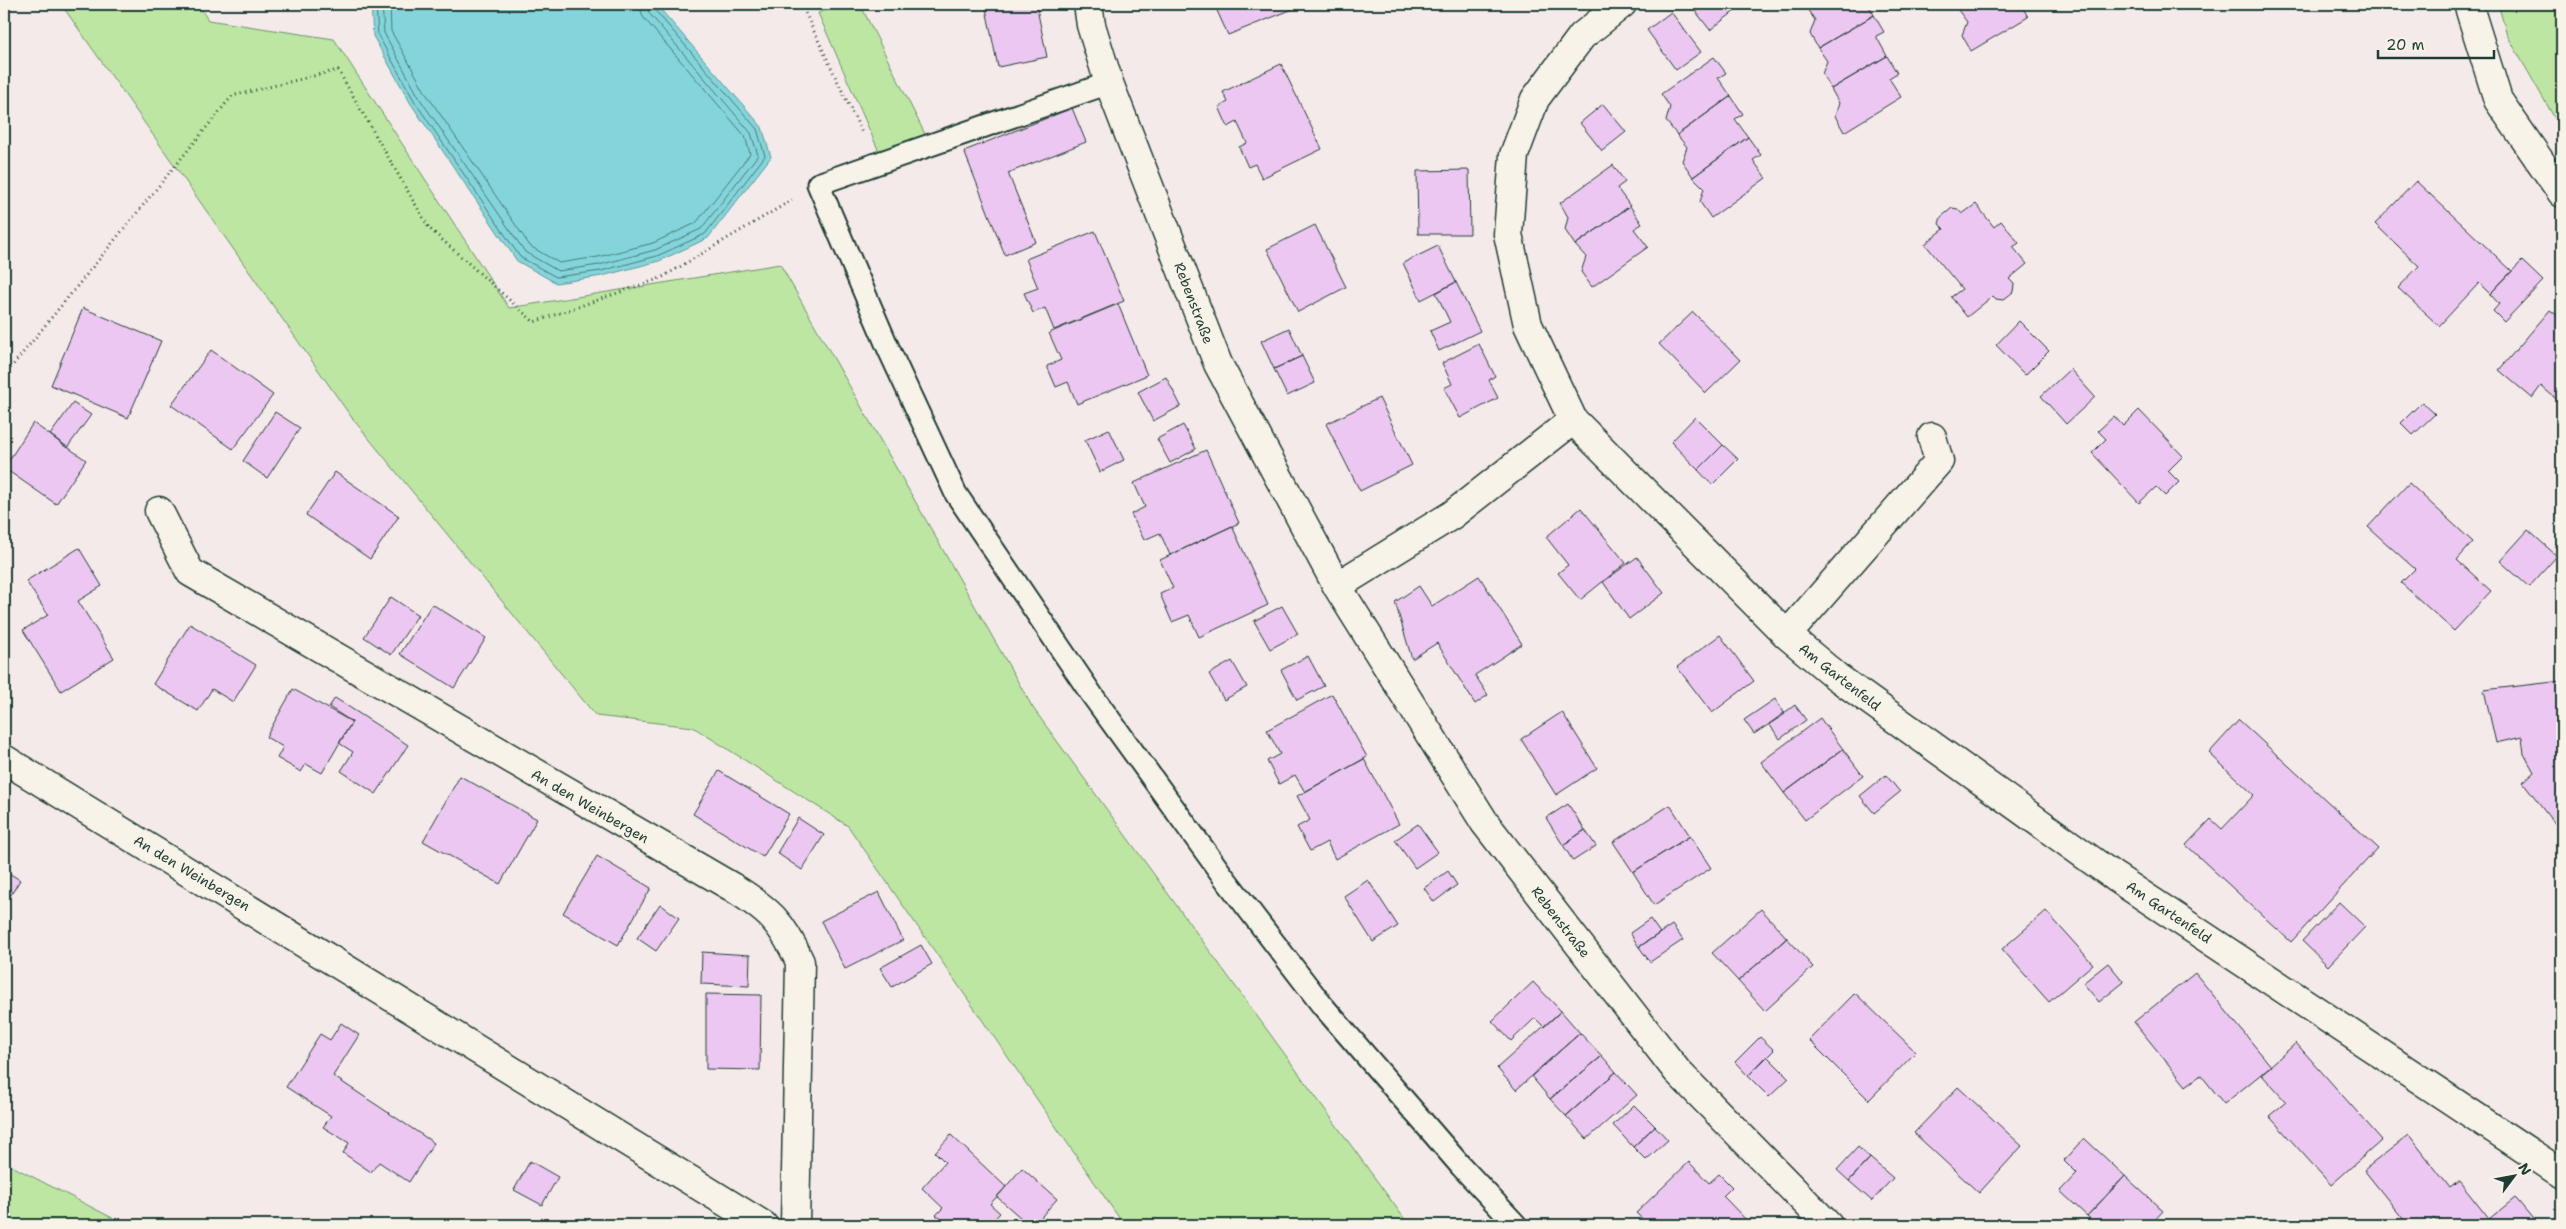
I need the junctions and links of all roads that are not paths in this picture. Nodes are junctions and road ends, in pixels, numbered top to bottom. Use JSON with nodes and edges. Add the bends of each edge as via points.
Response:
{"nodes":[{"id":1,"x":1088,"y":4,"type":"edge"},
{"id":2,"x":1622,"y":4,"type":"edge"},
{"id":3,"x":2468,"y":4,"type":"edge"},
{"id":4,"x":1109,"y":83,"type":"junction"},
{"id":5,"x":2562,"y":193,"type":"edge"},
{"id":6,"x":1573,"y":420,"type":"junction"},
{"id":7,"x":1932,"y":438,"type":"dead end"},
{"id":8,"x":159,"y":511,"type":"dead end"},
{"id":9,"x":1337,"y":586,"type":"junction"},
{"id":10,"x":1787,"y":635,"type":"junction"},
{"id":11,"x":4,"y":759,"type":"edge"},
{"id":12,"x":2562,"y":1174,"type":"edge"},
{"id":13,"x":763,"y":1225,"type":"edge"},
{"id":14,"x":795,"y":1225,"type":"edge"},
{"id":15,"x":1516,"y":1225,"type":"edge"},
{"id":16,"x":1828,"y":1225,"type":"edge"}],
"edges":[{"from":1,"to":4,"type":"street","name":"Rebenstraße"},
{"from":2,"to":6,"type":"street","name":"Am Gartenfeld","via":[[1582,36],[1535,99],[1514,155],[1508,234],[1528,325]]},
{"from":3,"to":5,"type":"street","via":[[2498,100]]},
{"from":4,"to":9,"type":"street","name":"Rebenstraße","via":[[1218,364]]},
{"from":4,"to":15,"type":"lane","via":[[818,184],[889,350],[956,494],[1092,694],[1223,876],[1322,1005]]},
{"from":6,"to":9,"type":"street","via":[[1452,515]]},
{"from":6,"to":10,"type":"street","name":"Am Gartenfeld"},
{"from":7,"to":10,"type":"street","name":"Am Gartenfeld","via":[[1939,461]]},
{"from":8,"to":14,"type":"street","name":"An den Weinbergen","via":[[190,572],[732,887],[760,905],[787,934],[800,962]]},
{"from":9,"to":16,"type":"street","name":"Rebenstraße","via":[[1485,823],[1677,1071]]},
{"from":10,"to":12,"type":"street","name":"Am Gartenfeld","via":[[1836,677],[2115,876]]},
{"from":11,"to":13,"type":"street","name":"An den Weinbergen"}]}
